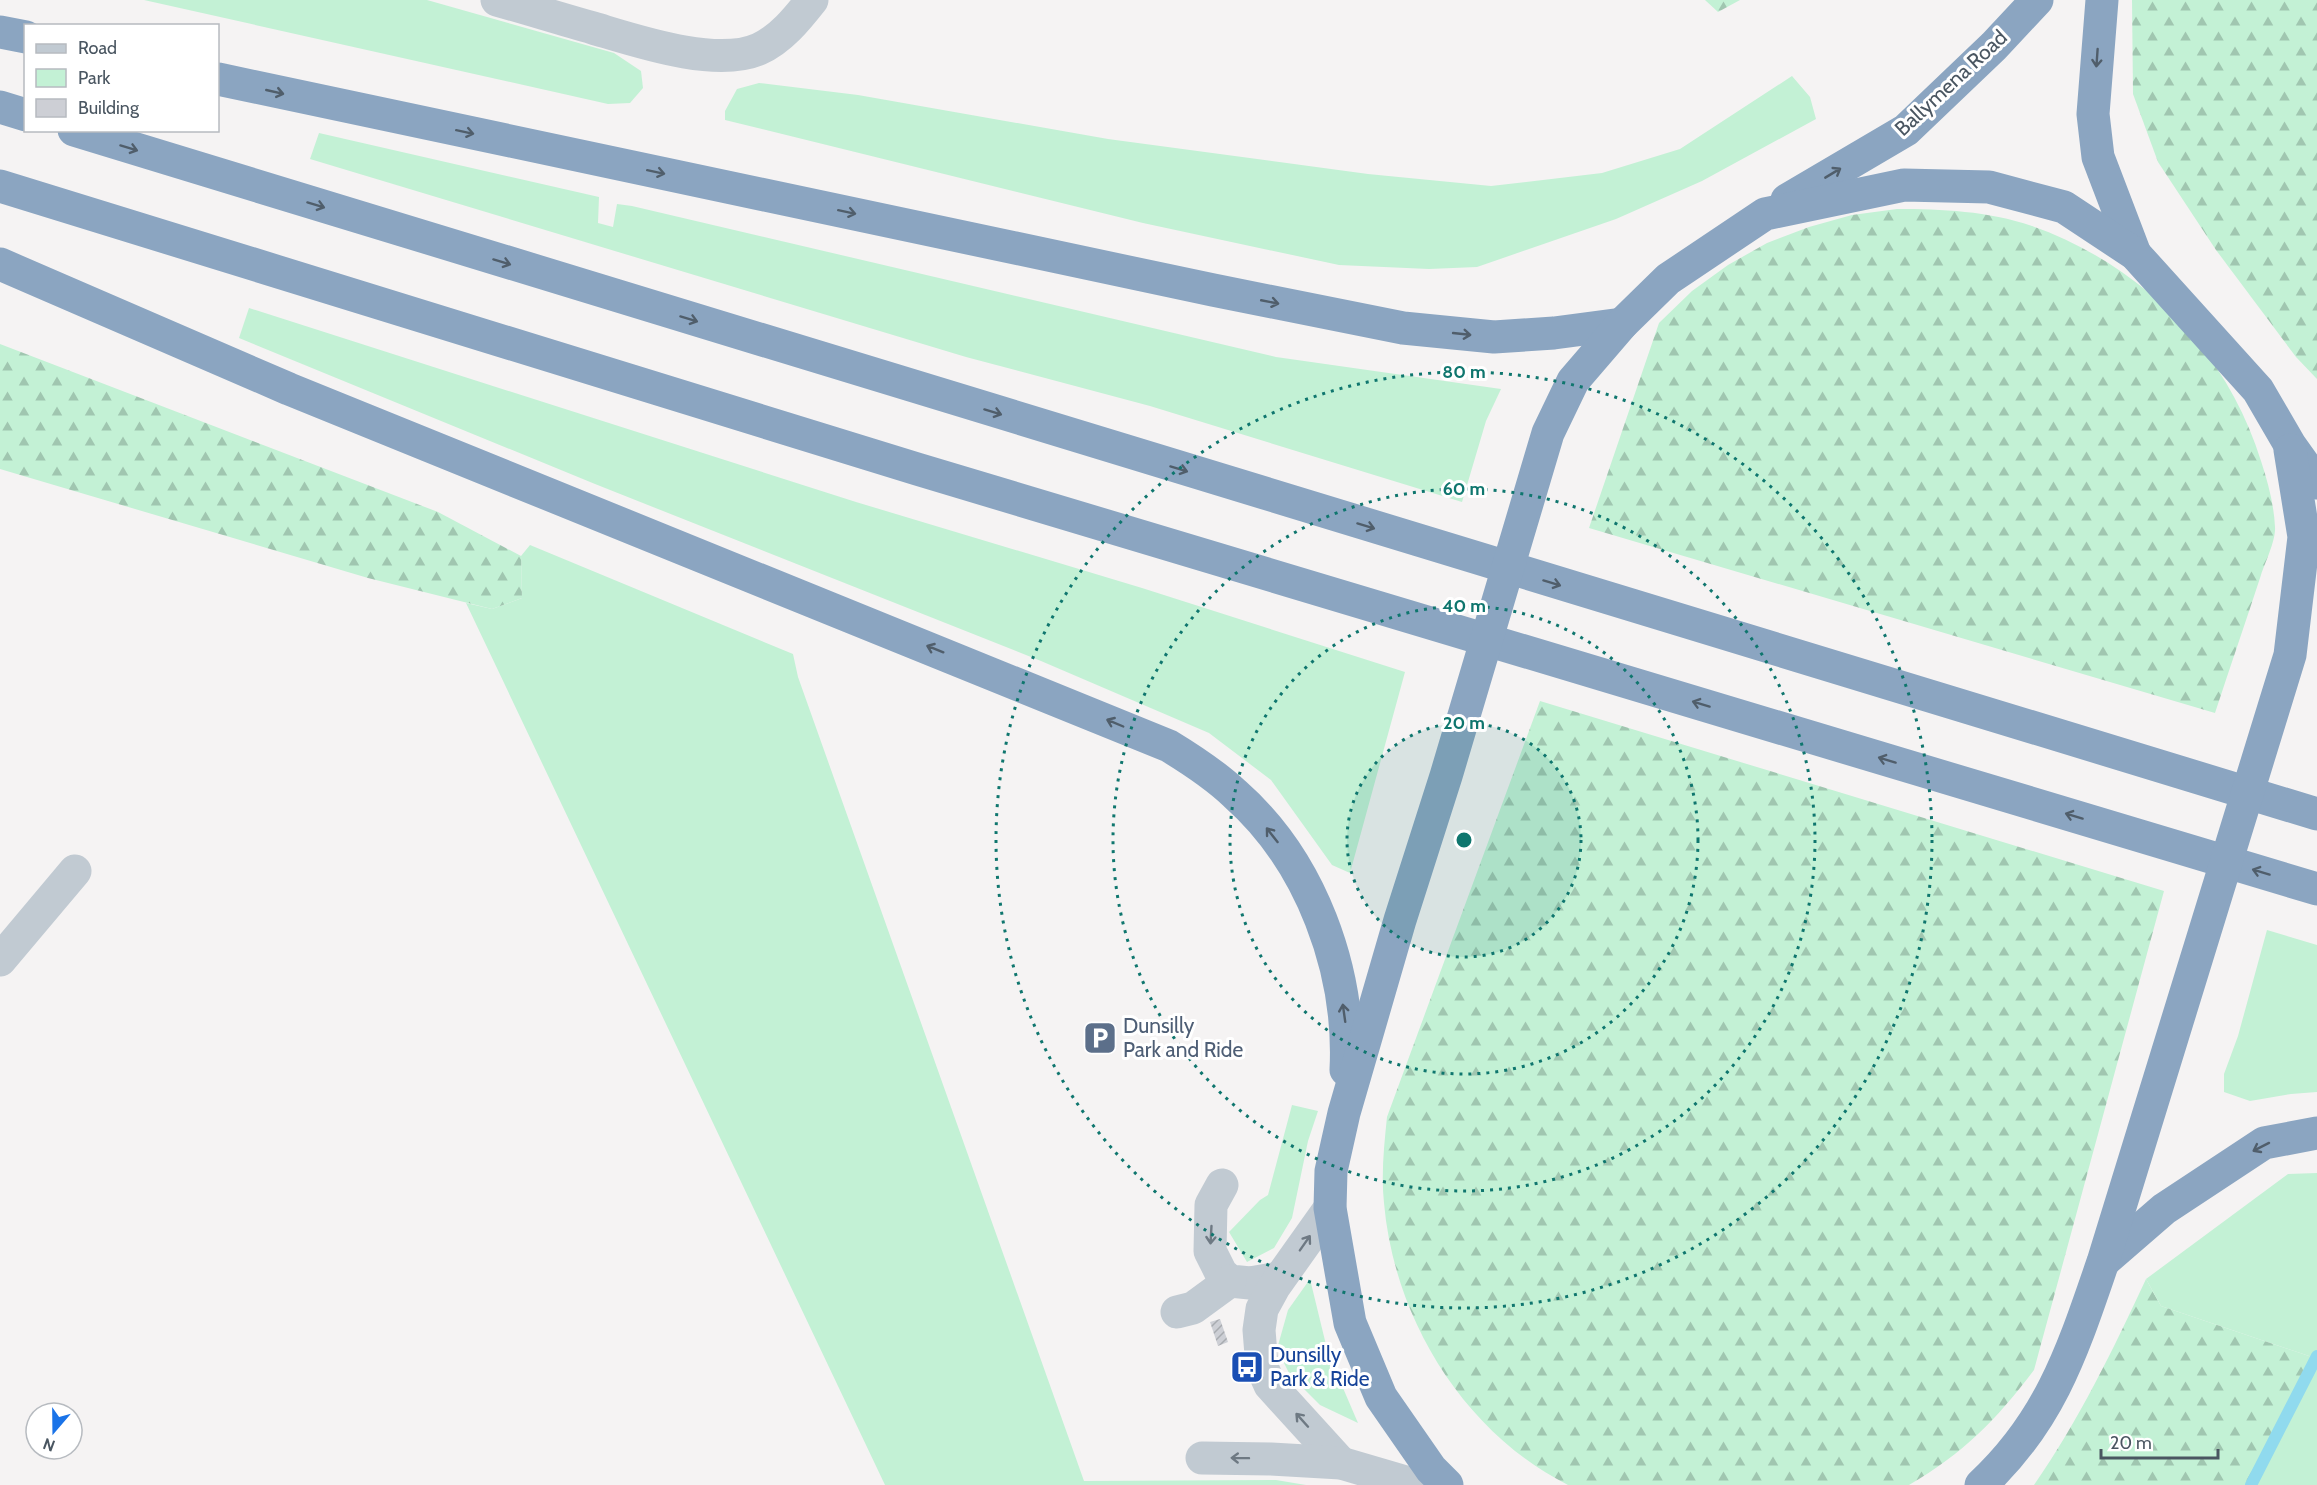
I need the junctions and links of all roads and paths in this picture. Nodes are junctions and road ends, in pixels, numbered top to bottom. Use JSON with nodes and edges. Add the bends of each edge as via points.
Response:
{"nodes":[{"id":1,"x":496,"y":0,"type":"edge"},
{"id":2,"x":812,"y":0,"type":"edge"},
{"id":3,"x":2037,"y":0,"type":"edge"},
{"id":4,"x":2102,"y":0,"type":"edge"},
{"id":5,"x":0,"y":32,"type":"edge"},
{"id":6,"x":24,"y":37,"type":"edge"},
{"id":7,"x":219,"y":79,"type":"edge"},
{"id":8,"x":0,"y":107,"type":"edge"},
{"id":9,"x":24,"y":114,"type":"edge"},
{"id":10,"x":81,"y":132,"type":"edge"},
{"id":11,"x":0,"y":186,"type":"edge"},
{"id":12,"x":1765,"y":214,"type":"junction"},
{"id":13,"x":2135,"y":254,"type":"junction"},
{"id":14,"x":0,"y":264,"type":"edge"},
{"id":15,"x":1622,"y":324,"type":"junction"},
{"id":16,"x":2290,"y":445,"type":"junction"},
{"id":17,"x":2317,"y":483,"type":"edge"},
{"id":18,"x":2317,"y":814,"type":"edge"},
{"id":19,"x":75,"y":871,"type":"dead end"},
{"id":20,"x":2317,"y":889,"type":"edge"},
{"id":21,"x":0,"y":960,"type":"edge"},
{"id":22,"x":1344,"y":1113,"type":"junction"},
{"id":23,"x":2317,"y":1134,"type":"edge"},
{"id":24,"x":1222,"y":1185,"type":"dead end"},
{"id":25,"x":1330,"y":1208,"type":"junction"},
{"id":26,"x":2103,"y":1262,"type":"junction"},
{"id":27,"x":1280,"y":1278,"type":"junction"},
{"id":28,"x":1230,"y":1281,"type":"junction"},
{"id":29,"x":1177,"y":1312,"type":"dead end"},
{"id":30,"x":1203,"y":1458,"type":"dead end"},
{"id":31,"x":1341,"y":1463,"type":"junction"},
{"id":32,"x":1416,"y":1485,"type":"edge"},
{"id":33,"x":1447,"y":1485,"type":"edge"},
{"id":34,"x":1981,"y":1485,"type":"edge"}],
"edges":[{"from":1,"to":2,"type":"street","via":[[659,47],[735,55],[757,50],[777,38]]},
{"from":12,"to":3,"type":"highway","name":"Ballymena Road","one_way":true,"via":[[1906,130]]},
{"from":4,"to":13,"type":"highway","one_way":true,"via":[[2093,114],[2095,135],[2098,157]]},
{"from":5,"to":6,"type":"highway"},
{"from":7,"to":15,"type":"highway","one_way":true,"via":[[1403,328],[1494,337]]},
{"from":8,"to":9,"type":"highway"},
{"from":10,"to":18,"type":"highway","one_way":true},
{"from":20,"to":11,"type":"highway","one_way":true,"via":[[917,469]]},
{"from":12,"to":13,"type":"highway","via":[[1904,185],[1989,187],[2064,207]]},
{"from":12,"to":15,"type":"highway","name":"Ballymena Road","via":[[1668,279]]},
{"from":13,"to":16,"type":"highway","via":[[2258,390]]},
{"from":22,"to":14,"type":"highway","one_way":true,"via":[[1346,1028],[1338,970],[1316,908],[1281,847],[1261,821],[1206,770],[1168,746],[289,389]]},
{"from":15,"to":22,"type":"highway","name":"Ballymena Road","via":[[1573,381],[1548,433]]},
{"from":16,"to":17,"type":"highway"},
{"from":16,"to":26,"type":"highway","via":[[2304,537],[2290,655]]},
{"from":19,"to":21,"type":"street"},
{"from":22,"to":25,"type":"highway","via":[[1331,1171]]},
{"from":23,"to":26,"type":"highway","one_way":true,"via":[[2264,1143],[2164,1209]]},
{"from":24,"to":28,"type":"street","one_way":true,"via":[[1211,1206],[1210,1251],[1221,1273]]},
{"from":27,"to":25,"type":"street","one_way":true},
{"from":25,"to":33,"type":"highway","via":[[1350,1323],[1381,1397],[1431,1469]]},
{"from":26,"to":34,"type":"highway","via":[[2060,1381],[2016,1449]]},
{"from":27,"to":28,"type":"street","via":[[1250,1283]]},
{"from":31,"to":27,"type":"street","one_way":true,"via":[[1270,1385],[1262,1367],[1262,1309]]},
{"from":28,"to":29,"type":"street","via":[[1193,1308]]},
{"from":31,"to":30,"type":"street","one_way":true},
{"from":31,"to":32,"type":"street"}]}
